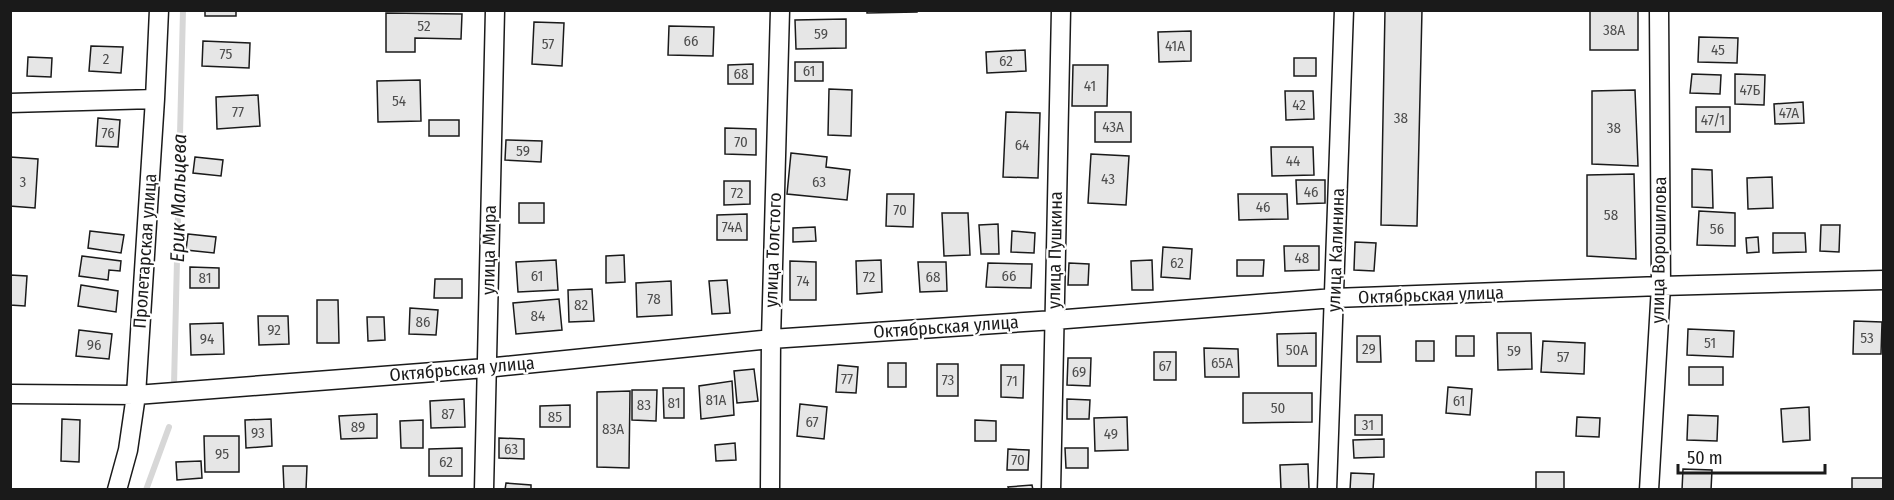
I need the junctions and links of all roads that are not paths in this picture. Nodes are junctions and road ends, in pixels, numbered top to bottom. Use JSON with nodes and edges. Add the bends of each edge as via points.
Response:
{"nodes":[{"id":1,"x":159,"y":10,"type":"edge"},
{"id":2,"x":495,"y":10,"type":"edge"},
{"id":3,"x":780,"y":10,"type":"edge"},
{"id":4,"x":1061,"y":10,"type":"edge"},
{"id":5,"x":1344,"y":10,"type":"edge"},
{"id":6,"x":1659,"y":10,"type":"edge"},
{"id":7,"x":155,"y":99,"type":"junction"},
{"id":8,"x":10,"y":103,"type":"edge"},
{"id":9,"x":1884,"y":280,"type":"edge"},
{"id":10,"x":1661,"y":286,"type":"junction"},
{"id":11,"x":1334,"y":298,"type":"junction"},
{"id":12,"x":1053,"y":320,"type":"junction"},
{"id":13,"x":771,"y":339,"type":"junction"},
{"id":14,"x":486,"y":368,"type":"junction"},
{"id":15,"x":10,"y":394,"type":"edge"},
{"id":16,"x":136,"y":395,"type":"junction"},
{"id":17,"x":117,"y":489,"type":"edge"},
{"id":18,"x":484,"y":489,"type":"edge"},
{"id":19,"x":770,"y":489,"type":"edge"},
{"id":20,"x":1051,"y":489,"type":"edge"},
{"id":21,"x":1327,"y":489,"type":"edge"},
{"id":22,"x":1648,"y":489,"type":"edge"}],
"edges":[{"from":1,"to":7,"type":"street","name":"Пролетарская улица"},
{"from":2,"to":14,"type":"street","name":"улица Мира"},
{"from":3,"to":13,"type":"street","name":"улица Толстого"},
{"from":4,"to":12,"type":"street","name":"улица Пушкина"},
{"from":5,"to":11,"type":"street","name":"улица Калинина"},
{"from":6,"to":10,"type":"street","name":"улица Ворошилова"},
{"from":7,"to":8,"type":"street"},
{"from":7,"to":16,"type":"street","name":"Пролетарская улица"},
{"from":9,"to":10,"type":"street","name":"Октябрьская улица"},
{"from":10,"to":11,"type":"street","name":"Октябрьская улица"},
{"from":10,"to":22,"type":"street","name":"улица Ворошилова"},
{"from":11,"to":12,"type":"street","name":"Октябрьская улица"},
{"from":11,"to":21,"type":"street","name":"улица Калинина"},
{"from":12,"to":13,"type":"street","name":"Октябрьская улица"},
{"from":12,"to":20,"type":"street","name":"улица Пушкина"},
{"from":13,"to":14,"type":"street","name":"Октябрьская улица"},
{"from":13,"to":19,"type":"street","name":"улица Толстого"},
{"from":14,"to":16,"type":"street","name":"Октябрьская улица"},
{"from":14,"to":18,"type":"street","name":"улица Мира"},
{"from":15,"to":16,"type":"street","name":"Октябрьская улица"},
{"from":16,"to":17,"type":"street","name":"Пролетарская улица","via":[[128,450]]}]}
